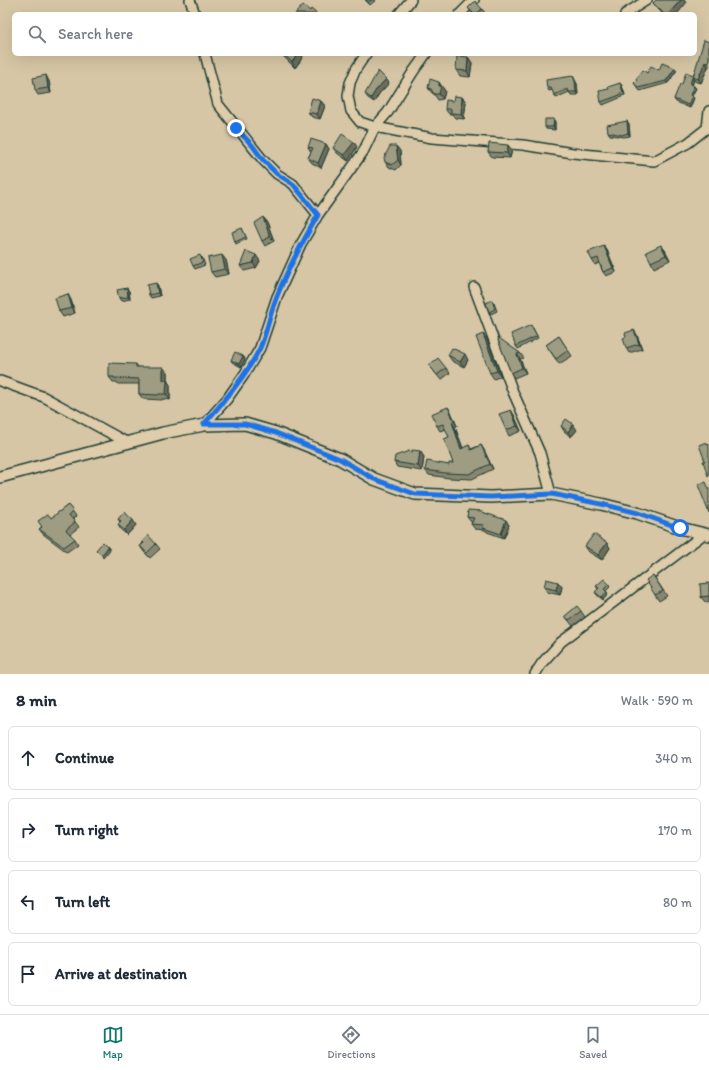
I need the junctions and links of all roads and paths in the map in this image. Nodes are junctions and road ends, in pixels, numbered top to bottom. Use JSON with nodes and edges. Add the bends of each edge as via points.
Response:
{"nodes":[{"id":1,"x":190,"y":0,"type":"edge"},
{"id":2,"x":411,"y":0,"type":"edge"},
{"id":3,"x":474,"y":0,"type":"edge"},
{"id":4,"x":646,"y":0,"type":"edge"},
{"id":5,"x":193,"y":12,"type":"edge"},
{"id":6,"x":401,"y":12,"type":"edge"},
{"id":7,"x":462,"y":12,"type":"edge"},
{"id":8,"x":628,"y":12,"type":"edge"},
{"id":9,"x":206,"y":56,"type":"edge"},
{"id":10,"x":365,"y":56,"type":"edge"},
{"id":11,"x":425,"y":56,"type":"edge"},
{"id":12,"x":709,"y":111,"type":"edge"},
{"id":13,"x":375,"y":127,"type":"junction"},
{"id":14,"x":318,"y":215,"type":"junction"},
{"id":15,"x":474,"y":287,"type":"dead end"},
{"id":16,"x":0,"y":381,"type":"edge"},
{"id":17,"x":204,"y":424,"type":"junction"},
{"id":18,"x":128,"y":443,"type":"junction"},
{"id":19,"x":0,"y":477,"type":"edge"},
{"id":20,"x":552,"y":494,"type":"junction"},
{"id":21,"x":706,"y":535,"type":"edge"},
{"id":22,"x":535,"y":674,"type":"edge"}],
"edges":[{"from":1,"to":5,"type":"street"},
{"from":2,"to":6,"type":"street"},
{"from":3,"to":7,"type":"street"},
{"from":4,"to":8,"type":"street"},
{"from":9,"to":14,"type":"street","via":[[218,104],[263,160],[277,174],[293,184]]},
{"from":10,"to":13,"type":"street","via":[[350,83],[348,96],[351,111],[360,122]]},
{"from":11,"to":13,"type":"street","via":[[388,112]]},
{"from":12,"to":13,"type":"street","via":[[707,128],[688,143],[654,161],[524,145],[432,138]]},
{"from":13,"to":14,"type":"street","via":[[363,152]]},
{"from":14,"to":17,"type":"street","via":[[276,297],[260,348],[227,399]]},
{"from":15,"to":20,"type":"street","via":[[513,392],[540,453]]},
{"from":16,"to":18,"type":"street","via":[[44,397]]},
{"from":17,"to":18,"type":"street"},
{"from":17,"to":20,"type":"street","via":[[245,424],[276,433],[340,459],[374,479],[415,494],[491,497]]},
{"from":18,"to":19,"type":"street"},
{"from":20,"to":21,"type":"street","via":[[638,513]]},
{"from":21,"to":22,"type":"street","via":[[561,642]]}]}
